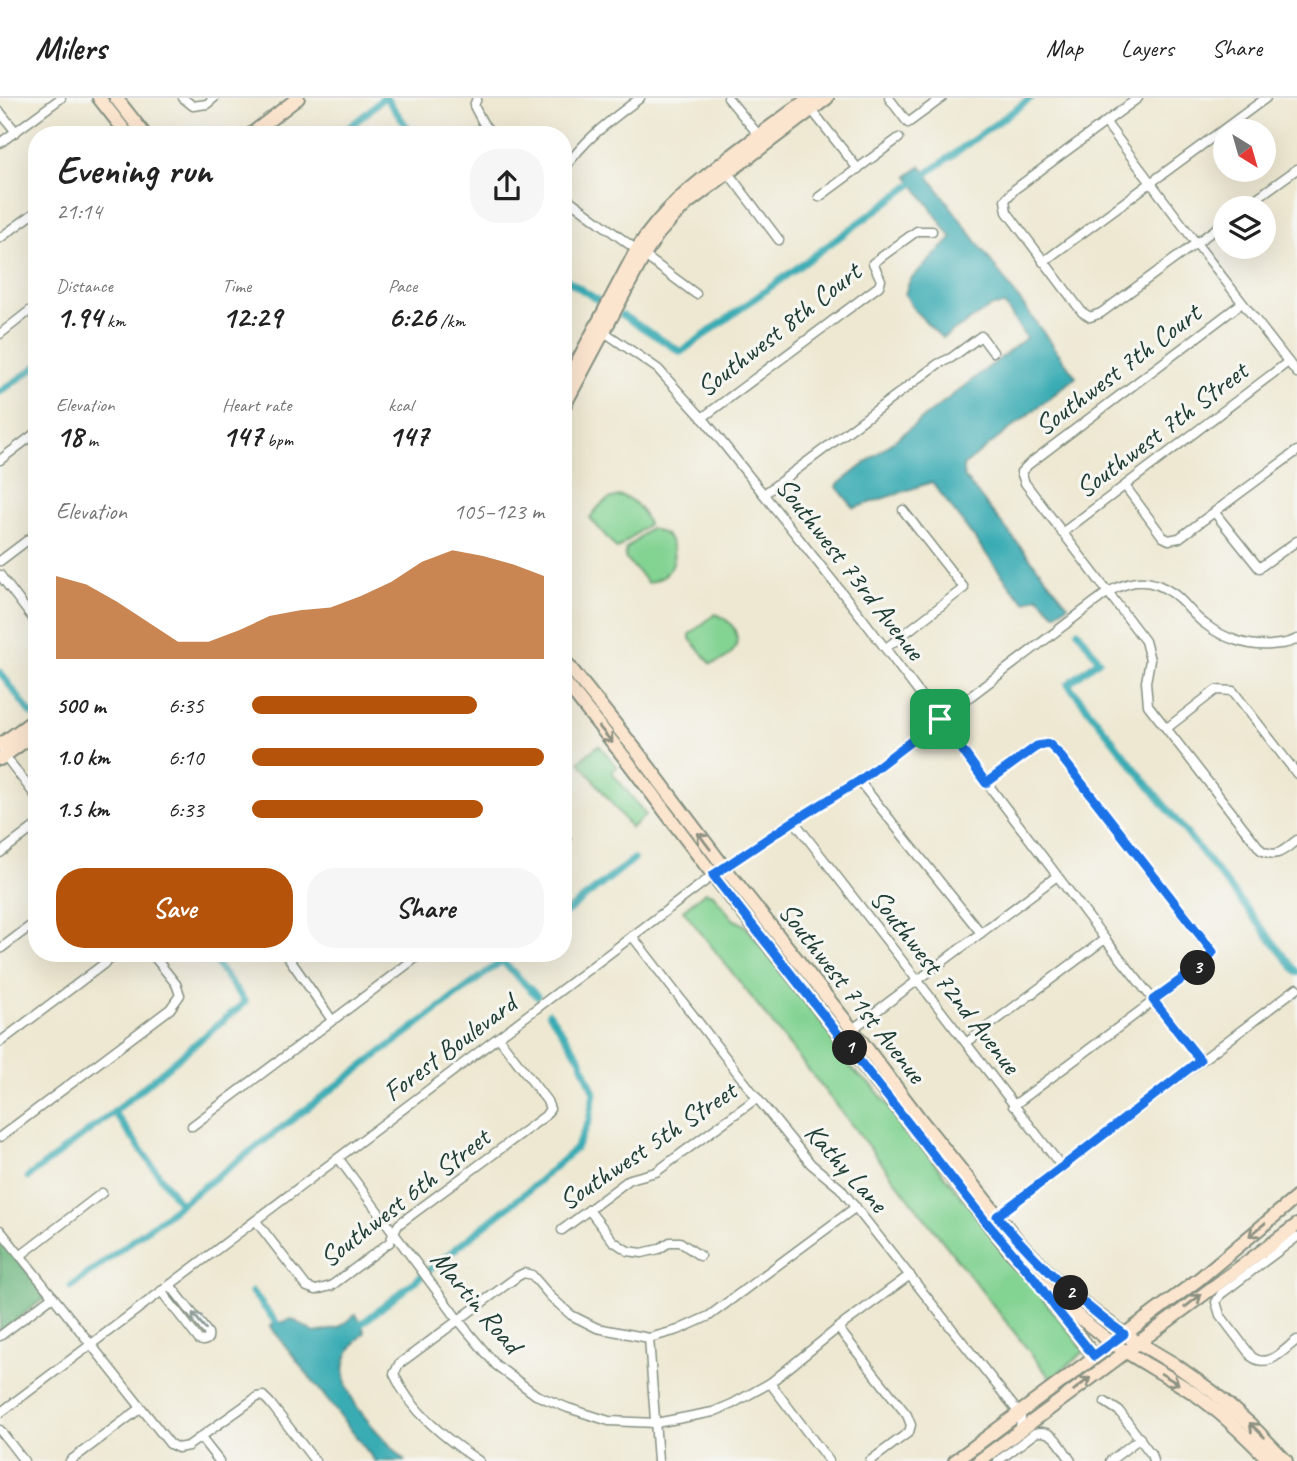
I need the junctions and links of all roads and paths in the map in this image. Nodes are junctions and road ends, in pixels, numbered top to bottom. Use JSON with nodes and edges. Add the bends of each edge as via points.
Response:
{"nodes":[{"id":1,"x":61,"y":98,"type":"edge"},
{"id":2,"x":99,"y":98,"type":"edge"},
{"id":3,"x":116,"y":98,"type":"edge"},
{"id":4,"x":183,"y":98,"type":"edge"},
{"id":5,"x":214,"y":98,"type":"edge"},
{"id":6,"x":298,"y":98,"type":"edge"},
{"id":7,"x":640,"y":98,"type":"edge"},
{"id":8,"x":728,"y":98,"type":"edge"},
{"id":9,"x":827,"y":98,"type":"edge"},
{"id":10,"x":889,"y":98,"type":"edge"},
{"id":11,"x":942,"y":98,"type":"edge"},
{"id":12,"x":1138,"y":98,"type":"edge"},
{"id":13,"x":1266,"y":98,"type":"edge"},
{"id":14,"x":475,"y":102,"type":"edge"},
{"id":15,"x":810,"y":104,"type":"edge"},
{"id":16,"x":0,"y":112,"type":"edge"},
{"id":17,"x":1106,"y":123,"type":"junction"},
{"id":18,"x":121,"y":126,"type":"edge"},
{"id":19,"x":138,"y":126,"type":"edge"},
{"id":20,"x":262,"y":126,"type":"edge"},
{"id":21,"x":486,"y":126,"type":"edge"},
{"id":22,"x":16,"y":132,"type":"junction"},
{"id":23,"x":900,"y":138,"type":"dead end"},
{"id":24,"x":763,"y":139,"type":"junction"},
{"id":25,"x":0,"y":144,"type":"edge"},
{"id":26,"x":572,"y":156,"type":"edge"},
{"id":27,"x":725,"y":168,"type":"junction"},
{"id":28,"x":858,"y":169,"type":"junction"},
{"id":29,"x":1297,"y":169,"type":"edge"},
{"id":30,"x":1150,"y":183,"type":"junction"},
{"id":31,"x":1260,"y":196,"type":"edge"},
{"id":32,"x":819,"y":197,"type":"dead end"},
{"id":33,"x":572,"y":202,"type":"edge"},
{"id":34,"x":28,"y":218,"type":"edge"},
{"id":35,"x":932,"y":231,"type":"dead end"},
{"id":36,"x":1213,"y":231,"type":"edge"},
{"id":37,"x":0,"y":238,"type":"edge"},
{"id":38,"x":779,"y":240,"type":"dead end"},
{"id":39,"x":1196,"y":243,"type":"junction"},
{"id":40,"x":641,"y":252,"type":"junction"},
{"id":41,"x":1043,"y":262,"type":"junction"},
{"id":42,"x":696,"y":294,"type":"dead end"},
{"id":43,"x":1242,"y":303,"type":"junction"},
{"id":44,"x":28,"y":312,"type":"edge"},
{"id":45,"x":599,"y":329,"type":"junction"},
{"id":46,"x":0,"y":334,"type":"edge"},
{"id":47,"x":993,"y":352,"type":"dead end"},
{"id":48,"x":1288,"y":362,"type":"junction"},
{"id":49,"x":1297,"y":373,"type":"edge"},
{"id":50,"x":572,"y":374,"type":"edge"},
{"id":51,"x":572,"y":388,"type":"edge"},
{"id":52,"x":702,"y":418,"type":"junction"},
{"id":53,"x":28,"y":439,"type":"edge"},
{"id":54,"x":1297,"y":451,"type":"edge"},
{"id":55,"x":0,"y":460,"type":"edge"},
{"id":56,"x":1125,"y":486,"type":"junction"},
{"id":57,"x":764,"y":494,"type":"junction"},
{"id":58,"x":903,"y":510,"type":"dead end"},
{"id":59,"x":1215,"y":513,"type":"junction"},
{"id":60,"x":1062,"y":533,"type":"junction"},
{"id":61,"x":28,"y":540,"type":"edge"},
{"id":62,"x":1297,"y":541,"type":"edge"},
{"id":63,"x":0,"y":561,"type":"edge"},
{"id":64,"x":0,"y":575,"type":"edge"},
{"id":65,"x":1108,"y":592,"type":"junction"},
{"id":66,"x":28,"y":612,"type":"edge"},
{"id":67,"x":1295,"y":644,"type":"edge"},
{"id":68,"x":886,"y":648,"type":"junction"},
{"id":69,"x":572,"y":670,"type":"edge"},
{"id":70,"x":572,"y":691,"type":"edge"},
{"id":71,"x":940,"y":719,"type":"junction"},
{"id":72,"x":28,"y":726,"type":"edge"},
{"id":73,"x":1167,"y":728,"type":"junction"},
{"id":74,"x":28,"y":737,"type":"edge"},
{"id":75,"x":1,"y":752,"type":"edge"},
{"id":76,"x":1297,"y":774,"type":"edge"},
{"id":77,"x":859,"y":781,"type":"junction"},
{"id":78,"x":986,"y":783,"type":"junction"},
{"id":79,"x":28,"y":786,"type":"edge"},
{"id":80,"x":794,"y":821,"type":"junction"},
{"id":81,"x":28,"y":832,"type":"edge"},
{"id":82,"x":1297,"y":840,"type":"edge"},
{"id":83,"x":0,"y":853,"type":"edge"},
{"id":84,"x":719,"y":871,"type":"junction"},
{"id":85,"x":1057,"y":876,"type":"junction"},
{"id":86,"x":28,"y":928,"type":"edge"},
{"id":87,"x":981,"y":933,"type":"junction"},
{"id":88,"x":632,"y":936,"type":"junction"},
{"id":89,"x":1105,"y":939,"type":"junction"},
{"id":90,"x":0,"y":949,"type":"edge"},
{"id":91,"x":106,"y":962,"type":"edge"},
{"id":92,"x":158,"y":962,"type":"edge"},
{"id":93,"x":292,"y":962,"type":"edge"},
{"id":94,"x":410,"y":962,"type":"edge"},
{"id":95,"x":917,"y":981,"type":"junction"},
{"id":96,"x":1297,"y":988,"type":"edge"},
{"id":97,"x":1153,"y":1000,"type":"junction"},
{"id":98,"x":332,"y":1020,"type":"junction"},
{"id":99,"x":847,"y":1033,"type":"junction"},
{"id":100,"x":499,"y":1038,"type":"junction"},
{"id":101,"x":0,"y":1042,"type":"edge"},
{"id":102,"x":965,"y":1043,"type":"junction"},
{"id":103,"x":1200,"y":1060,"type":"junction"},
{"id":104,"x":757,"y":1098,"type":"junction"},
{"id":105,"x":1013,"y":1106,"type":"junction"},
{"id":106,"x":192,"y":1126,"type":"dead end"},
{"id":107,"x":0,"y":1137,"type":"edge"},
{"id":108,"x":339,"y":1159,"type":"junction"},
{"id":109,"x":1062,"y":1167,"type":"junction"},
{"id":110,"x":102,"y":1193,"type":"dead end"},
{"id":111,"x":1297,"y":1198,"type":"edge"},
{"id":112,"x":856,"y":1207,"type":"junction"},
{"id":113,"x":589,"y":1210,"type":"junction"},
{"id":114,"x":997,"y":1216,"type":"junction"},
{"id":115,"x":256,"y":1221,"type":"junction"},
{"id":116,"x":1297,"y":1225,"type":"edge"},
{"id":117,"x":0,"y":1230,"type":"edge"},
{"id":118,"x":562,"y":1230,"type":"dead end"},
{"id":119,"x":394,"y":1232,"type":"junction"},
{"id":120,"x":1297,"y":1237,"type":"edge"},
{"id":121,"x":1010,"y":1251,"type":"junction"},
{"id":122,"x":1030,"y":1254,"type":"junction"},
{"id":123,"x":20,"y":1256,"type":"junction"},
{"id":124,"x":700,"y":1256,"type":"dead end"},
{"id":125,"x":910,"y":1275,"type":"junction"},
{"id":126,"x":1034,"y":1278,"type":"junction"},
{"id":127,"x":170,"y":1285,"type":"junction"},
{"id":128,"x":161,"y":1292,"type":"junction"},
{"id":129,"x":53,"y":1296,"type":"junction"},
{"id":130,"x":458,"y":1321,"type":"junction"},
{"id":131,"x":838,"y":1328,"type":"junction"},
{"id":132,"x":1124,"y":1334,"type":"junction"},
{"id":133,"x":0,"y":1336,"type":"edge"},
{"id":134,"x":649,"y":1338,"type":"junction"},
{"id":135,"x":1297,"y":1340,"type":"edge"},
{"id":136,"x":1112,"y":1342,"type":"junction"},
{"id":137,"x":1138,"y":1342,"type":"junction"},
{"id":138,"x":91,"y":1344,"type":"junction"},
{"id":139,"x":1126,"y":1351,"type":"junction"},
{"id":140,"x":1094,"y":1356,"type":"junction"},
{"id":141,"x":770,"y":1383,"type":"junction"},
{"id":142,"x":1105,"y":1402,"type":"dead end"},
{"id":143,"x":141,"y":1408,"type":"junction"},
{"id":144,"x":0,"y":1413,"type":"edge"},
{"id":145,"x":1018,"y":1413,"type":"junction"},
{"id":146,"x":1038,"y":1417,"type":"junction"},
{"id":147,"x":656,"y":1423,"type":"junction"},
{"id":148,"x":0,"y":1430,"type":"edge"},
{"id":149,"x":1020,"y":1431,"type":"junction"},
{"id":150,"x":201,"y":1438,"type":"junction"},
{"id":151,"x":1140,"y":1438,"type":"junction"},
{"id":152,"x":24,"y":1461,"type":"edge"},
{"id":153,"x":70,"y":1461,"type":"edge"},
{"id":154,"x":219,"y":1461,"type":"edge"},
{"id":155,"x":315,"y":1461,"type":"edge"},
{"id":156,"x":479,"y":1461,"type":"edge"},
{"id":157,"x":658,"y":1461,"type":"edge"},
{"id":158,"x":829,"y":1461,"type":"edge"},
{"id":159,"x":870,"y":1461,"type":"edge"},
{"id":160,"x":955,"y":1461,"type":"edge"},
{"id":161,"x":979,"y":1461,"type":"edge"},
{"id":162,"x":998,"y":1461,"type":"edge"},
{"id":163,"x":1071,"y":1461,"type":"edge"},
{"id":164,"x":1110,"y":1461,"type":"edge"},
{"id":165,"x":1153,"y":1461,"type":"edge"},
{"id":166,"x":1270,"y":1461,"type":"edge"},
{"id":167,"x":1286,"y":1461,"type":"edge"}],
"edges":[{"from":1,"to":22,"type":"street"},
{"from":2,"to":18,"type":"main road"},
{"from":3,"to":19,"type":"main road"},
{"from":4,"to":5,"type":"street","via":[[193,106]]},
{"from":6,"to":20,"type":"main road"},
{"from":7,"to":26,"type":"street"},
{"from":8,"to":24,"type":"street"},
{"from":9,"to":15,"type":"main road"},
{"from":10,"to":11,"type":"street","via":[[908,123]]},
{"from":12,"to":17,"type":"street"},
{"from":13,"to":30,"type":"street"},
{"from":14,"to":21,"type":"street"},
{"from":15,"to":24,"type":"main road"},
{"from":15,"to":28,"type":"street"},
{"from":16,"to":22,"type":"street"},
{"from":17,"to":30,"type":"street"},
{"from":17,"to":41,"type":"street","via":[[1005,200],[1007,212]]},
{"from":22,"to":25,"type":"street"},
{"from":23,"to":28,"type":"street"},
{"from":24,"to":27,"type":"main road"},
{"from":27,"to":38,"type":"street"},
{"from":27,"to":40,"type":"main road"},
{"from":28,"to":32,"type":"street"},
{"from":29,"to":31,"type":"street"},
{"from":30,"to":39,"type":"street"},
{"from":30,"to":41,"type":"street"},
{"from":33,"to":40,"type":"street"},
{"from":34,"to":37,"type":"street"},
{"from":35,"to":52,"type":"street","name":"Southwest 8th Court","via":[[917,231],[873,263],[879,285]]},
{"from":36,"to":39,"type":"street"},
{"from":39,"to":41,"type":"street","via":[[1090,317]]},
{"from":39,"to":43,"type":"street"},
{"from":40,"to":42,"type":"street"},
{"from":40,"to":45,"type":"main road"},
{"from":43,"to":48,"type":"street"},
{"from":43,"to":60,"type":"street","name":"Southwest 7th Court","via":[[1021,472]]},
{"from":44,"to":46,"type":"street"},
{"from":45,"to":50,"type":"main road"},
{"from":45,"to":51,"type":"main road"},
{"from":45,"to":52,"type":"street","name":"Southwest 73rd Avenue","via":[[658,369]]},
{"from":47,"to":57,"type":"street","via":[[981,337]]},
{"from":48,"to":49,"type":"street"},
{"from":48,"to":56,"type":"street","name":"Southwest 7th Street"},
{"from":52,"to":57,"type":"street","name":"Southwest 73rd Avenue"},
{"from":53,"to":55,"type":"street"},
{"from":54,"to":59,"type":"street"},
{"from":56,"to":59,"type":"street","via":[[1169,540]]},
{"from":56,"to":60,"type":"street","name":"Southwest 7th Street"},
{"from":57,"to":68,"type":"street","name":"Southwest 73rd Avenue"},
{"from":58,"to":68,"type":"street","via":[[964,588]]},
{"from":59,"to":62,"type":"street","via":[[1259,568]]},
{"from":60,"to":65,"type":"street"},
{"from":61,"to":63,"type":"street"},
{"from":64,"to":66,"type":"street"},
{"from":65,"to":67,"type":"street","via":[[1146,581],[1173,594],[1204,624],[1228,638],[1260,646]]},
{"from":65,"to":71,"type":"street","name":"Forest Boulevard"},
{"from":65,"to":73,"type":"street","via":[[1145,641],[1150,660],[1148,705]]},
{"from":68,"to":71,"type":"street","name":"Southwest 73rd Avenue"},
{"from":84,"to":69,"type":"main road","name":"Southwest 71st Avenue","one_way":true,"via":[[639,754]]},
{"from":70,"to":84,"type":"main road","name":"Southwest 71st Avenue","one_way":true},
{"from":71,"to":77,"type":"street","name":"Forest Boulevard"},
{"from":71,"to":78,"type":"street","name":"Southwest 73rd Avenue"},
{"from":72,"to":75,"type":"main road"},
{"from":73,"to":76,"type":"street","via":[[1216,691],[1233,691]]},
{"from":73,"to":82,"type":"street","via":[[1261,850],[1276,855]]},
{"from":74,"to":75,"type":"main road"},
{"from":75,"to":79,"type":"street"},
{"from":77,"to":80,"type":"street","name":"Forest Boulevard"},
{"from":77,"to":87,"type":"street"},
{"from":78,"to":85,"type":"street","name":"Southwest 73rd Avenue"},
{"from":78,"to":97,"type":"street","via":[[1037,746],[1049,744],[1213,952]]},
{"from":80,"to":84,"type":"street","name":"Forest Boulevard"},
{"from":80,"to":95,"type":"street","name":"Southwest 72nd Avenue"},
{"from":81,"to":83,"type":"street"},
{"from":84,"to":88,"type":"street","name":"Forest Boulevard"},
{"from":84,"to":99,"type":"main road","name":"Southwest 71st Avenue"},
{"from":85,"to":87,"type":"street"},
{"from":85,"to":89,"type":"street","name":"Southwest 73rd Avenue"},
{"from":86,"to":90,"type":"street"},
{"from":87,"to":95,"type":"street"},
{"from":88,"to":100,"type":"street","name":"Forest Boulevard"},
{"from":88,"to":104,"type":"street","name":"Kathy Lane"},
{"from":89,"to":97,"type":"street","name":"Southwest 73rd Avenue"},
{"from":89,"to":102,"type":"street"},
{"from":91,"to":101,"type":"street"},
{"from":92,"to":107,"type":"street","via":[[180,995],[170,1009]]},
{"from":93,"to":98,"type":"street"},
{"from":94,"to":98,"type":"street"},
{"from":95,"to":99,"type":"street"},
{"from":95,"to":102,"type":"street","name":"Southwest 72nd Avenue"},
{"from":96,"to":103,"type":"street"},
{"from":97,"to":103,"type":"street","name":"Southwest 73rd Avenue"},
{"from":97,"to":105,"type":"street"},
{"from":98,"to":106,"type":"street"},
{"from":99,"to":114,"type":"main road","name":"Southwest 71st Avenue"},
{"from":99,"to":121,"type":"main road","name":"Southwest 71st Avenue"},
{"from":100,"to":108,"type":"street","name":"Forest Boulevard"},
{"from":100,"to":119,"type":"street","name":"Southwest 6th Street","via":[[550,1110]]},
{"from":102,"to":105,"type":"street","name":"Southwest 72nd Avenue"},
{"from":103,"to":109,"type":"street"},
{"from":104,"to":112,"type":"street","name":"Kathy Lane","via":[[811,1164]]},
{"from":104,"to":113,"type":"street","name":"Southwest 5th Street","via":[[656,1172],[630,1180]]},
{"from":105,"to":109,"type":"street","name":"Southwest 72nd Avenue"},
{"from":108,"to":115,"type":"street","name":"Forest Boulevard"},
{"from":108,"to":119,"type":"street","name":"Martin Road"},
{"from":109,"to":114,"type":"street"},
{"from":110,"to":123,"type":"street"},
{"from":111,"to":132,"type":"main road","one_way":true},
{"from":112,"to":125,"type":"street","name":"Kathy Lane"},
{"from":112,"to":134,"type":"street","via":[[709,1316]]},
{"from":113,"to":118,"type":"street","name":"Southwest 5th Street"},
{"from":113,"to":124,"type":"street","via":[[613,1241],[628,1251],[642,1253],[680,1242]]},
{"from":114,"to":122,"type":"main road","name":"Southwest 71st Avenue"},
{"from":115,"to":119,"type":"street","name":"Southwest 6th Street","via":[[307,1287],[316,1290],[341,1279],[390,1242]]},
{"from":115,"to":127,"type":"street","name":"Forest Boulevard"},
{"from":137,"to":116,"type":"main road","one_way":true},
{"from":117,"to":123,"type":"street"},
{"from":119,"to":130,"type":"street","name":"Martin Road"},
{"from":120,"to":135,"type":"street","via":[[1216,1302],[1220,1315],[1252,1357],[1262,1362]]},
{"from":121,"to":122,"type":"main road"},
{"from":121,"to":126,"type":"main road","name":"Southwest 71st Avenue"},
{"from":122,"to":132,"type":"main road","name":"Southwest 71st Avenue"},
{"from":123,"to":129,"type":"street"},
{"from":125,"to":131,"type":"street","name":"Martin Road"},
{"from":125,"to":145,"type":"street","name":"Kathy Lane"},
{"from":126,"to":136,"type":"main road","name":"Southwest 71st Avenue"},
{"from":126,"to":140,"type":"main road"},
{"from":127,"to":128,"type":"street","name":"Forest Boulevard"},
{"from":128,"to":127,"type":"street","one_way":true,"via":[[199,1340],[206,1340],[208,1333]]},
{"from":128,"to":138,"type":"street","name":"Forest Boulevard"},
{"from":129,"to":133,"type":"street"},
{"from":129,"to":138,"type":"street"},
{"from":130,"to":134,"type":"street","via":[[524,1273],[532,1275],[571,1315],[597,1328]]},
{"from":130,"to":147,"type":"street","name":"Martin Road","via":[[496,1365],[536,1395],[609,1421]]},
{"from":130,"to":156,"type":"street","via":[[399,1364],[394,1374],[426,1420]]},
{"from":131,"to":141,"type":"street","name":"Martin Road"},
{"from":131,"to":159,"type":"street","via":[[911,1425],[909,1432]]},
{"from":132,"to":136,"type":"main road"},
{"from":132,"to":137,"type":"main road","name":"Southwest 71st Avenue"},
{"from":134,"to":147,"type":"street"},
{"from":136,"to":139,"type":"main road","name":"Southwest 71st Avenue"},
{"from":136,"to":140,"type":"main road"},
{"from":137,"to":139,"type":"main road"},
{"from":167,"to":137,"type":"main road","name":"Southwest 71st Avenue","one_way":true,"via":[[1213,1392]]},
{"from":138,"to":143,"type":"street"},
{"from":138,"to":144,"type":"street"},
{"from":146,"to":139,"type":"main road","one_way":true},
{"from":139,"to":166,"type":"main road","name":"Southwest 71st Avenue","one_way":true,"via":[[1212,1407]]},
{"from":140,"to":145,"type":"main road"},
{"from":141,"to":147,"type":"street","name":"Martin Road","via":[[713,1412]]},
{"from":141,"to":158,"type":"street"},
{"from":142,"to":151,"type":"street"},
{"from":143,"to":150,"type":"street","via":[[170,1444],[178,1448]]},
{"from":143,"to":153,"type":"street"},
{"from":145,"to":146,"type":"street"},
{"from":145,"to":149,"type":"street"},
{"from":145,"to":160,"type":"main road"},
{"from":146,"to":149,"type":"main road"},
{"from":147,"to":157,"type":"street"},
{"from":148,"to":152,"type":"street"},
{"from":149,"to":161,"type":"main road"},
{"from":150,"to":154,"type":"street"},
{"from":150,"to":155,"type":"street","via":[[263,1396]]},
{"from":151,"to":164,"type":"street"},
{"from":151,"to":165,"type":"street"},
{"from":162,"to":163,"type":"street","via":[[1042,1431],[1051,1434]]}]}
